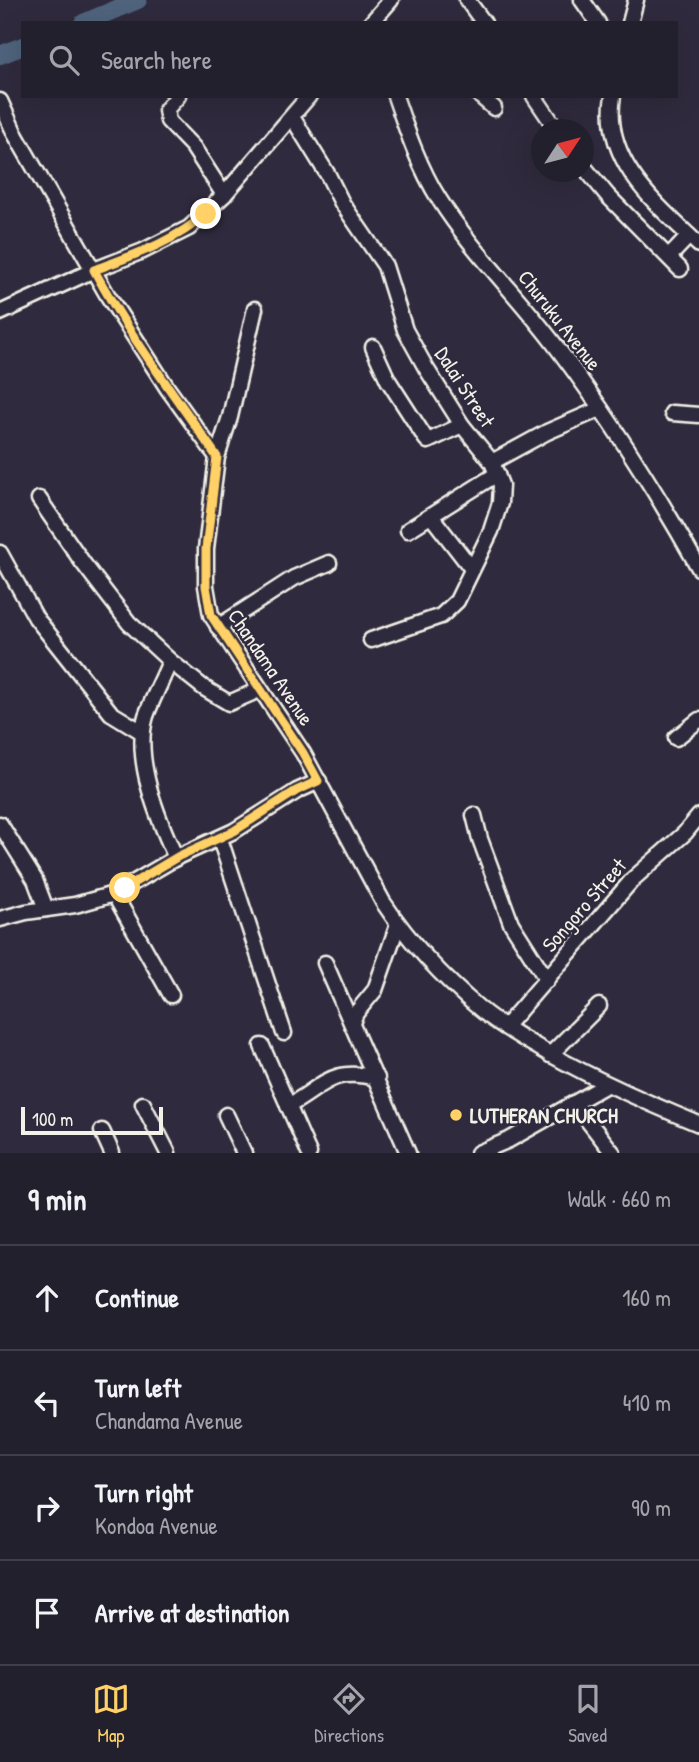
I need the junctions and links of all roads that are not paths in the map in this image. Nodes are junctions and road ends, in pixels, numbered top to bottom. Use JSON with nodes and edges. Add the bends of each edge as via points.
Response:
{"nodes":[{"id":1,"x":391,"y":0,"type":"edge"},
{"id":2,"x":467,"y":0,"type":"edge"},
{"id":3,"x":582,"y":0,"type":"edge"},
{"id":4,"x":636,"y":0,"type":"edge"},
{"id":5,"x":373,"y":21,"type":"edge"},
{"id":6,"x":483,"y":21,"type":"edge"},
{"id":7,"x":597,"y":21,"type":"edge"},
{"id":8,"x":631,"y":21,"type":"edge"},
{"id":9,"x":176,"y":98,"type":"edge"},
{"id":10,"x":307,"y":98,"type":"edge"},
{"id":11,"x":396,"y":98,"type":"edge"},
{"id":12,"x":482,"y":98,"type":"edge"},
{"id":13,"x":535,"y":98,"type":"edge"},
{"id":14,"x":613,"y":98,"type":"edge"},
{"id":15,"x":0,"y":101,"type":"edge"},
{"id":16,"x":494,"y":108,"type":"dead end"},
{"id":17,"x":292,"y":117,"type":"junction"},
{"id":18,"x":550,"y":119,"type":"edge"},
{"id":19,"x":594,"y":180,"type":"edge"},
{"id":20,"x":225,"y":195,"type":"junction"},
{"id":21,"x":694,"y":241,"type":"edge"},
{"id":22,"x":668,"y":257,"type":"junction"},
{"id":23,"x":680,"y":269,"type":"dead end"},
{"id":24,"x":94,"y":270,"type":"junction"},
{"id":25,"x":255,"y":309,"type":"dead end"},
{"id":26,"x":0,"y":313,"type":"edge"},
{"id":27,"x":373,"y":347,"type":"dead end"},
{"id":28,"x":600,"y":409,"type":"junction"},
{"id":29,"x":672,"y":413,"type":"dead end"},
{"id":30,"x":699,"y":415,"type":"edge"},
{"id":31,"x":462,"y":425,"type":"junction"},
{"id":32,"x":217,"y":457,"type":"junction"},
{"id":33,"x":495,"y":468,"type":"junction"},
{"id":34,"x":39,"y":499,"type":"dead end"},
{"id":35,"x":431,"y":516,"type":"junction"},
{"id":36,"x":408,"y":530,"type":"dead end"},
{"id":37,"x":0,"y":553,"type":"edge"},
{"id":38,"x":329,"y":563,"type":"dead end"},
{"id":39,"x":699,"y":568,"type":"edge"},
{"id":40,"x":472,"y":569,"type":"junction"},
{"id":41,"x":218,"y":627,"type":"junction"},
{"id":42,"x":370,"y":640,"type":"dead end"},
{"id":43,"x":170,"y":661,"type":"junction"},
{"id":44,"x":259,"y":690,"type":"junction"},
{"id":45,"x":699,"y":720,"type":"edge"},
{"id":46,"x":142,"y":732,"type":"junction"},
{"id":47,"x":676,"y":738,"type":"dead end"},
{"id":48,"x":318,"y":781,"type":"junction"},
{"id":49,"x":474,"y":815,"type":"dead end"},
{"id":50,"x":699,"y":816,"type":"edge"},
{"id":51,"x":0,"y":824,"type":"edge"},
{"id":52,"x":220,"y":839,"type":"junction"},
{"id":53,"x":176,"y":858,"type":"junction"},
{"id":54,"x":114,"y":894,"type":"junction"},
{"id":55,"x":46,"y":909,"type":"junction"},
{"id":56,"x":1,"y":917,"type":"edge"},
{"id":57,"x":398,"y":925,"type":"junction"},
{"id":58,"x":325,"y":964,"type":"dead end"},
{"id":59,"x":547,"y":980,"type":"junction"},
{"id":60,"x":171,"y":995,"type":"dead end"},
{"id":61,"x":599,"y":1006,"type":"dead end"},
{"id":62,"x":352,"y":1023,"type":"junction"},
{"id":63,"x":505,"y":1027,"type":"junction"},
{"id":64,"x":284,"y":1033,"type":"dead end"},
{"id":65,"x":262,"y":1046,"type":"dead end"},
{"id":66,"x":550,"y":1055,"type":"junction"},
{"id":67,"x":376,"y":1078,"type":"junction"},
{"id":68,"x":606,"y":1084,"type":"junction"},
{"id":69,"x":574,"y":1103,"type":"junction"},
{"id":70,"x":143,"y":1104,"type":"dead end"},
{"id":71,"x":288,"y":1106,"type":"junction"},
{"id":72,"x":226,"y":1115,"type":"dead end"},
{"id":73,"x":699,"y":1124,"type":"edge"},
{"id":74,"x":102,"y":1131,"type":"dead end"},
{"id":75,"x":406,"y":1152,"type":"edge"},
{"id":76,"x":112,"y":1153,"type":"edge"},
{"id":77,"x":168,"y":1153,"type":"edge"},
{"id":78,"x":244,"y":1153,"type":"edge"},
{"id":79,"x":309,"y":1153,"type":"edge"},
{"id":80,"x":478,"y":1153,"type":"edge"},
{"id":81,"x":613,"y":1153,"type":"edge"}],
"edges":[{"from":1,"to":5,"type":"street"},
{"from":2,"to":6,"type":"street"},
{"from":3,"to":7,"type":"street"},
{"from":4,"to":8,"type":"street"},
{"from":9,"to":20,"type":"street","via":[[166,117]]},
{"from":10,"to":17,"type":"street"},
{"from":11,"to":28,"type":"street","name":"Churuku Avenue","via":[[439,198],[557,346]]},
{"from":12,"to":16,"type":"street"},
{"from":13,"to":18,"type":"street"},
{"from":14,"to":21,"type":"street","via":[[615,140],[633,178]]},
{"from":15,"to":24,"type":"street"},
{"from":17,"to":20,"type":"street"},
{"from":17,"to":31,"type":"street","name":"Dalai Street","via":[[385,266],[405,330]]},
{"from":19,"to":22,"type":"street"},
{"from":20,"to":24,"type":"street","via":[[189,229]]},
{"from":21,"to":22,"type":"street"},
{"from":22,"to":23,"type":"street"},
{"from":24,"to":26,"type":"street"},
{"from":24,"to":32,"type":"street"},
{"from":25,"to":32,"type":"street","name":"Chandama Avenue"},
{"from":27,"to":31,"type":"street","via":[[388,380],[428,441]]},
{"from":28,"to":33,"type":"street","via":[[547,432]]},
{"from":28,"to":39,"type":"street","name":"Churuku Avenue"},
{"from":29,"to":30,"type":"street"},
{"from":31,"to":33,"type":"street","name":"Dalai Street"},
{"from":32,"to":41,"type":"street","name":"Chandama Avenue","via":[[206,568],[208,606]]},
{"from":33,"to":35,"type":"street"},
{"from":33,"to":40,"type":"street","via":[[501,485],[500,503]]},
{"from":34,"to":43,"type":"street","via":[[129,623]]},
{"from":35,"to":36,"type":"street"},
{"from":35,"to":40,"type":"street"},
{"from":37,"to":46,"type":"street","via":[[36,618],[89,686],[111,713]]},
{"from":38,"to":41,"type":"street","via":[[294,578]]},
{"from":40,"to":42,"type":"street","via":[[457,601],[442,616]]},
{"from":41,"to":44,"type":"street","name":"Chandama Avenue"},
{"from":43,"to":44,"type":"street","via":[[229,703]]},
{"from":43,"to":46,"type":"street"},
{"from":44,"to":48,"type":"street","name":"Chandama Avenue"},
{"from":45,"to":47,"type":"street"},
{"from":46,"to":53,"type":"street","via":[[148,785]]},
{"from":48,"to":52,"type":"street"},
{"from":48,"to":57,"type":"street","name":"Chandama Avenue"},
{"from":49,"to":59,"type":"street","via":[[511,923]]},
{"from":50,"to":59,"type":"street","name":"Songoro Street","via":[[633,880]]},
{"from":51,"to":55,"type":"street","via":[[35,880]]},
{"from":52,"to":53,"type":"street"},
{"from":52,"to":64,"type":"street"},
{"from":53,"to":54,"type":"street"},
{"from":54,"to":55,"type":"street"},
{"from":54,"to":60,"type":"street"},
{"from":55,"to":56,"type":"street"},
{"from":57,"to":62,"type":"street","via":[[375,990]]},
{"from":57,"to":63,"type":"street","name":"Chandama Avenue","via":[[480,1010]]},
{"from":58,"to":62,"type":"street"},
{"from":59,"to":63,"type":"street","name":"Songoro Street"},
{"from":61,"to":66,"type":"street"},
{"from":62,"to":67,"type":"street"},
{"from":63,"to":66,"type":"street","name":"Chandama Avenue"},
{"from":65,"to":71,"type":"street"},
{"from":66,"to":68,"type":"street","name":"Chandama Avenue"},
{"from":67,"to":71,"type":"street","via":[[339,1074]]},
{"from":67,"to":75,"type":"street"},
{"from":68,"to":69,"type":"street"},
{"from":68,"to":73,"type":"street","name":"Chandama Avenue"},
{"from":69,"to":80,"type":"street"},
{"from":69,"to":81,"type":"street"},
{"from":70,"to":77,"type":"street"},
{"from":71,"to":79,"type":"street"},
{"from":72,"to":78,"type":"street"},
{"from":74,"to":76,"type":"street"}]}
